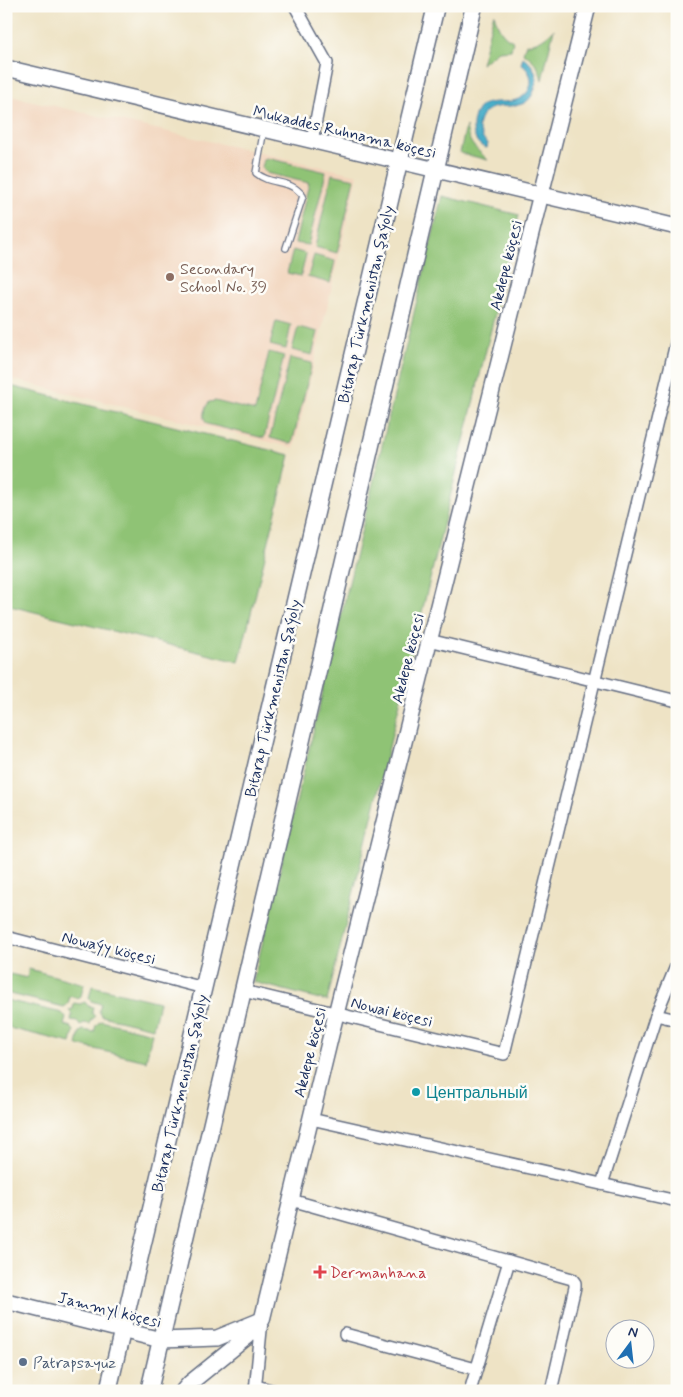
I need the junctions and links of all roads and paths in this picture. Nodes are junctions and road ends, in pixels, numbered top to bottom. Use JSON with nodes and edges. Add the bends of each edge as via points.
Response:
{"nodes":[{"id":1,"x":295,"y":6,"type":"edge"},
{"id":2,"x":436,"y":6,"type":"edge"},
{"id":3,"x":474,"y":6,"type":"edge"},
{"id":4,"x":588,"y":6,"type":"edge"},
{"id":5,"x":6,"y":68,"type":"edge"},
{"id":6,"x":264,"y":130,"type":"junction"},
{"id":7,"x":312,"y":141,"type":"junction"},
{"id":8,"x":399,"y":162,"type":"junction"},
{"id":9,"x":436,"y":170,"type":"junction"},
{"id":10,"x":540,"y":194,"type":"junction"},
{"id":11,"x":677,"y":227,"type":"edge"},
{"id":12,"x":286,"y":248,"type":"dead end"},
{"id":13,"x":677,"y":339,"type":"edge"},
{"id":14,"x":429,"y":640,"type":"junction"},
{"id":15,"x":594,"y":681,"type":"junction"},
{"id":16,"x":677,"y":701,"type":"edge"},
{"id":17,"x":6,"y":937,"type":"edge"},
{"id":18,"x":677,"y":964,"type":"edge"},
{"id":19,"x":204,"y":988,"type":"junction"},
{"id":20,"x":243,"y":991,"type":"junction"},
{"id":21,"x":336,"y":1014,"type":"junction"},
{"id":22,"x":656,"y":1015,"type":"junction"},
{"id":23,"x":677,"y":1020,"type":"edge"},
{"id":24,"x":311,"y":1119,"type":"junction"},
{"id":25,"x":602,"y":1184,"type":"junction"},
{"id":26,"x":291,"y":1200,"type":"junction"},
{"id":27,"x":677,"y":1201,"type":"edge"},
{"id":28,"x":509,"y":1261,"type":"junction"},
{"id":29,"x":6,"y":1301,"type":"edge"},
{"id":30,"x":262,"y":1320,"type":"junction"},
{"id":31,"x":122,"y":1331,"type":"junction"},
{"id":32,"x":345,"y":1334,"type":"dead end"},
{"id":33,"x":161,"y":1340,"type":"junction"},
{"id":34,"x":476,"y":1369,"type":"junction"},
{"id":35,"x":256,"y":1388,"type":"edge"},
{"id":36,"x":108,"y":1391,"type":"edge"},
{"id":37,"x":149,"y":1391,"type":"edge"},
{"id":38,"x":183,"y":1391,"type":"edge"},
{"id":39,"x":275,"y":1391,"type":"edge"},
{"id":40,"x":470,"y":1391,"type":"edge"},
{"id":41,"x":550,"y":1391,"type":"edge"}],
"edges":[{"from":1,"to":7,"type":"street","via":[[327,62]]},
{"from":2,"to":8,"type":"main road","name":"Bitarap Türkmenistan şaýoly"},
{"from":3,"to":9,"type":"main road"},
{"from":4,"to":10,"type":"street","name":"Akdepe köçesi"},
{"from":5,"to":6,"type":"street","name":"Mukaddes Ruhnama köçesi"},
{"from":6,"to":7,"type":"street","name":"Mukaddes Ruhnama köçesi"},
{"from":6,"to":12,"type":"lane","via":[[256,173],[261,178],[296,187],[303,196]]},
{"from":7,"to":8,"type":"street","name":"Mukaddes Ruhnama köçesi"},
{"from":8,"to":9,"type":"street","name":"Mukaddes Ruhnama köçesi"},
{"from":8,"to":19,"type":"main road","name":"Bitarap Türkmenistan şaýoly"},
{"from":9,"to":10,"type":"street","name":"Mukaddes Ruhnama köçesi"},
{"from":9,"to":20,"type":"main road"},
{"from":10,"to":11,"type":"street","name":"Mukaddes Ruhnama köçesi"},
{"from":10,"to":14,"type":"street","name":"Akdepe köçesi"},
{"from":13,"to":15,"type":"street"},
{"from":14,"to":15,"type":"street"},
{"from":14,"to":21,"type":"street","name":"Akdepe köçesi"},
{"from":15,"to":16,"type":"street"},
{"from":15,"to":21,"type":"street","name":"Nowai köçesi","via":[[504,1054]]},
{"from":17,"to":19,"type":"street","name":"Nowaýy köçesi"},
{"from":18,"to":22,"type":"street"},
{"from":19,"to":31,"type":"main road","name":"Bitarap Türkmenistan şaýoly"},
{"from":20,"to":21,"type":"street","name":"Nowai köçesi"},
{"from":20,"to":33,"type":"main road"},
{"from":21,"to":24,"type":"street","name":"Akdepe köçesi"},
{"from":22,"to":23,"type":"street"},
{"from":22,"to":25,"type":"street"},
{"from":24,"to":25,"type":"street"},
{"from":24,"to":26,"type":"street","name":"Akdepe köçesi"},
{"from":25,"to":27,"type":"street"},
{"from":26,"to":28,"type":"street"},
{"from":26,"to":30,"type":"street","name":"Akdepe köçesi"},
{"from":28,"to":34,"type":"street"},
{"from":28,"to":41,"type":"street","via":[[572,1279],[575,1283]]},
{"from":29,"to":31,"type":"street","name":"Jammyl köçesi"},
{"from":30,"to":33,"type":"street","name":"Jammyl köçesi","via":[[216,1338]]},
{"from":30,"to":35,"type":"street"},
{"from":30,"to":38,"type":"street","via":[[247,1337]]},
{"from":31,"to":33,"type":"street","name":"Jammyl köçesi"},
{"from":31,"to":36,"type":"main road","name":"Bitarap Türkmenistan şaýoly"},
{"from":32,"to":34,"type":"street"},
{"from":33,"to":37,"type":"main road"},
{"from":34,"to":40,"type":"street"},
{"from":35,"to":39,"type":"street"}]}
